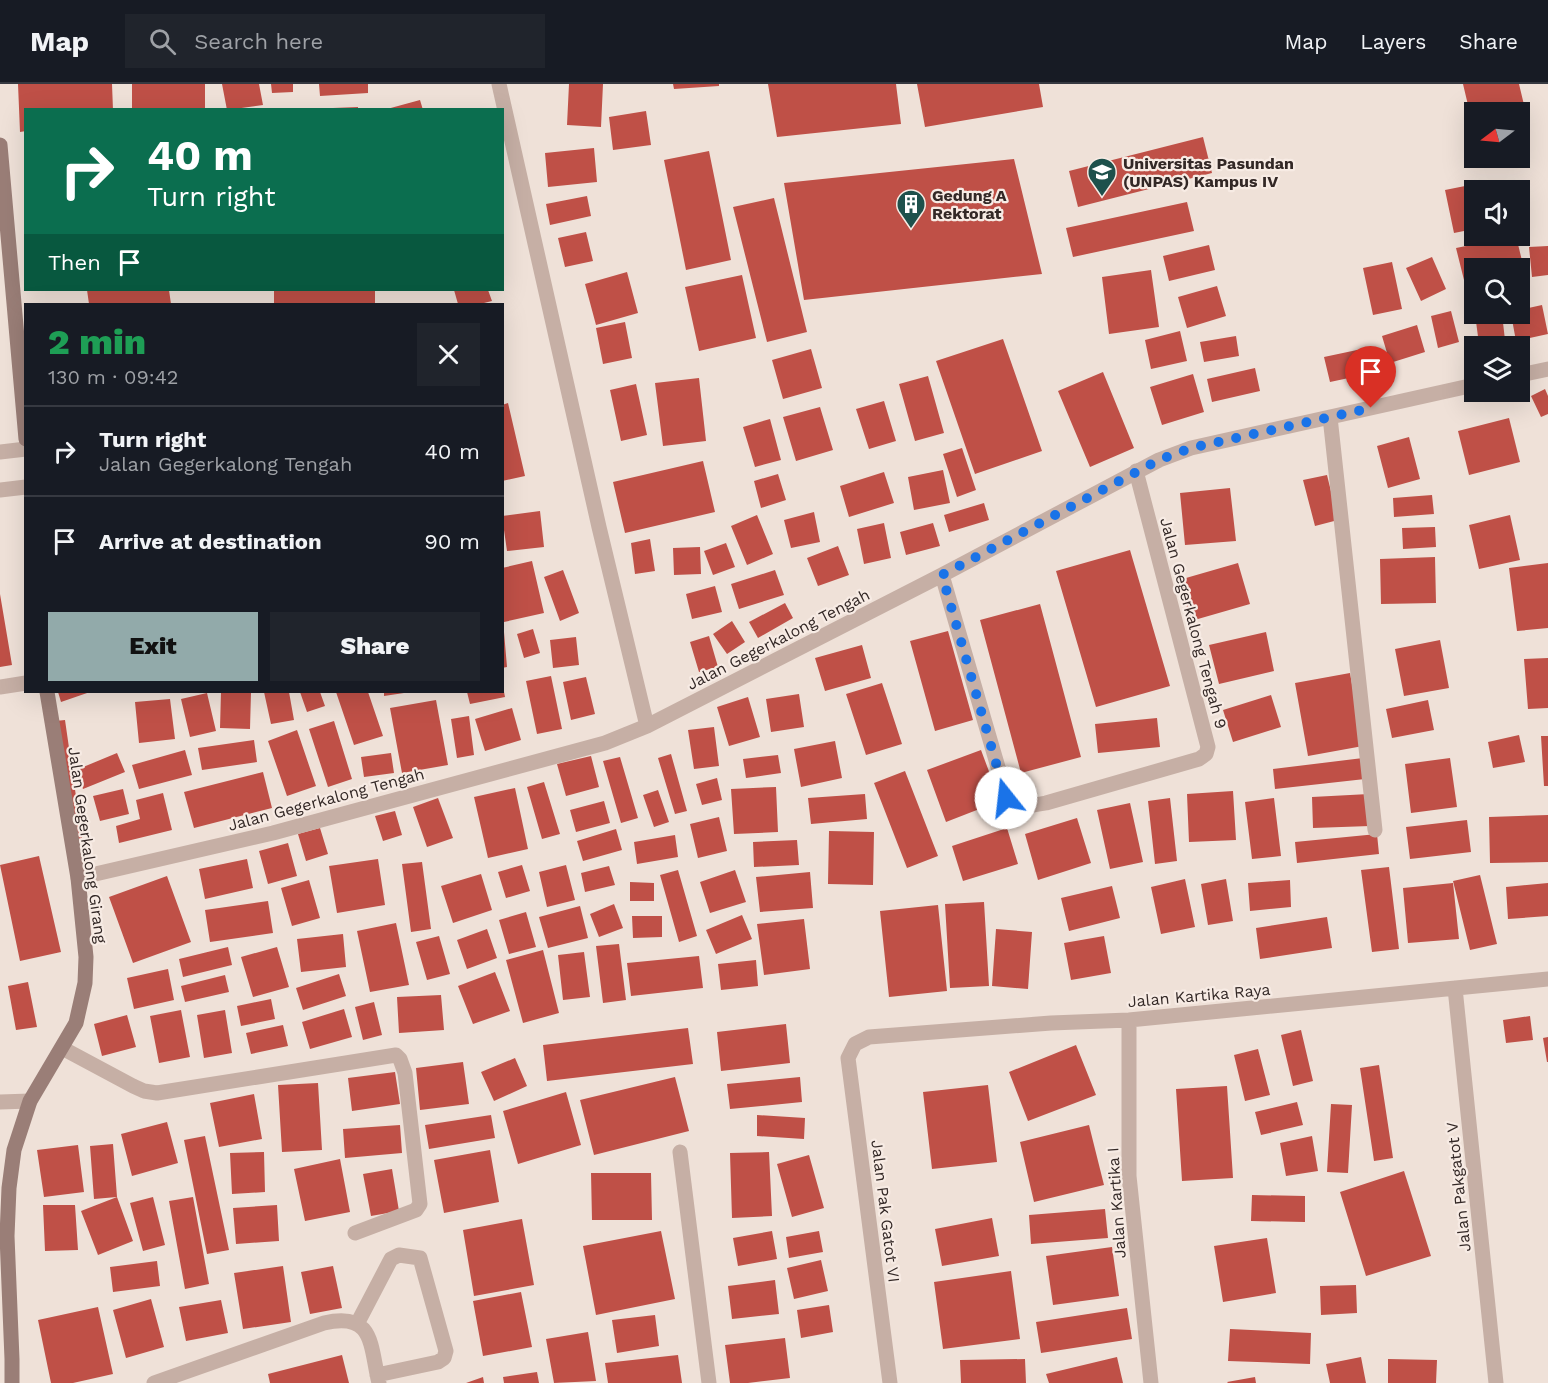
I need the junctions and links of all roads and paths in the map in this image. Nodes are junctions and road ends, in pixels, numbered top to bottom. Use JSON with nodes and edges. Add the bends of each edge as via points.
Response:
{"nodes":[{"id":1,"x":499,"y":84,"type":"edge"},
{"id":2,"x":0,"y":145,"type":"edge"},
{"id":3,"x":1548,"y":369,"type":"edge"},
{"id":4,"x":1530,"y":373,"type":"edge"},
{"id":5,"x":1464,"y":387,"type":"edge"},
{"id":6,"x":24,"y":416,"type":"edge"},
{"id":7,"x":1330,"y":417,"type":"junction"},
{"id":8,"x":24,"y":449,"type":"edge"},
{"id":9,"x":0,"y":452,"type":"edge"},
{"id":10,"x":1136,"y":471,"type":"junction"},
{"id":11,"x":24,"y":487,"type":"edge"},
{"id":12,"x":0,"y":490,"type":"edge"},
{"id":13,"x":942,"y":575,"type":"junction"},
{"id":14,"x":24,"y":683,"type":"edge"},
{"id":15,"x":0,"y":687,"type":"edge"},
{"id":16,"x":47,"y":693,"type":"edge"},
{"id":17,"x":647,"y":726,"type":"junction"},
{"id":18,"x":1375,"y":830,"type":"dead end"},
{"id":19,"x":78,"y":878,"type":"junction"},
{"id":20,"x":1548,"y":979,"type":"edge"},
{"id":21,"x":1455,"y":988,"type":"junction"},
{"id":22,"x":1129,"y":1020,"type":"junction"},
{"id":23,"x":855,"y":1044,"type":"joint"},
{"id":24,"x":62,"y":1048,"type":"junction"},
{"id":25,"x":30,"y":1101,"type":"junction"},
{"id":26,"x":0,"y":1102,"type":"edge"},
{"id":27,"x":681,"y":1152,"type":"dead end"},
{"id":28,"x":355,"y":1233,"type":"dead end"},
{"id":29,"x":357,"y":1324,"type":"junction"},
{"id":30,"x":378,"y":1379,"type":"edge"},
{"id":31,"x":12,"y":1383,"type":"edge"},
{"id":32,"x":154,"y":1383,"type":"edge"},
{"id":33,"x":709,"y":1383,"type":"edge"},
{"id":34,"x":890,"y":1383,"type":"edge"},
{"id":35,"x":1151,"y":1383,"type":"edge"},
{"id":36,"x":1496,"y":1383,"type":"edge"}],
"edges":[{"from":1,"to":17,"type":"street"},
{"from":2,"to":6,"type":"street"},
{"from":3,"to":4,"type":"street"},
{"from":5,"to":7,"type":"street","name":"Jalan Gegerkalong Tengah"},
{"from":7,"to":10,"type":"street","name":"Jalan Gegerkalong Tengah","via":[[1191,448]]},
{"from":7,"to":18,"type":"street"},
{"from":8,"to":9,"type":"street"},
{"from":10,"to":13,"type":"street","name":"Jalan Gegerkalong Tengah"},
{"from":10,"to":13,"type":"street","name":"Jalan Gegerkalong Tengah 9","via":[[1208,747],[1199,759],[1046,803],[1024,807],[1006,798]]},
{"from":11,"to":12,"type":"street"},
{"from":13,"to":17,"type":"street","name":"Jalan Gegerkalong Tengah"},
{"from":14,"to":15,"type":"street"},
{"from":16,"to":19,"type":"street","name":"Jalan Gegerkalong Girang"},
{"from":17,"to":19,"type":"street","name":"Jalan Gegerkalong Tengah","via":[[605,743],[273,833]]},
{"from":19,"to":24,"type":"street","name":"Jalan Gegerkalong Girang","via":[[85,983],[76,1023]]},
{"from":20,"to":21,"type":"street","name":"Jalan Kartika Raya"},
{"from":21,"to":22,"type":"street","name":"Jalan Kartika Raya"},
{"from":21,"to":36,"type":"street","name":"Jalan Pakgatot V"},
{"from":22,"to":23,"type":"street","name":"Jalan Kartika Raya","via":[[870,1037]]},
{"from":22,"to":35,"type":"street","name":"Jalan Kartika I","via":[[1130,1176]]},
{"from":23,"to":34,"type":"street","name":"Jalan Pak Gatot VI","via":[[848,1058]]},
{"from":24,"to":25,"type":"street","name":"Jalan Gegerkalong Girang"},
{"from":24,"to":28,"type":"street","via":[[133,1086],[157,1093],[396,1055],[405,1073],[420,1204],[417,1210]]},
{"from":25,"to":26,"type":"street"},
{"from":25,"to":31,"type":"street","name":"Jalan Gegerkalong Girang","via":[[14,1150],[9,1188]]},
{"from":27,"to":33,"type":"street"},
{"from":29,"to":30,"type":"street","via":[[370,1338]]},
{"from":29,"to":30,"type":"street","via":[[391,1259],[399,1255],[420,1258],[446,1351],[444,1358]]},
{"from":29,"to":32,"type":"street","via":[[347,1320],[324,1323]]}]}
